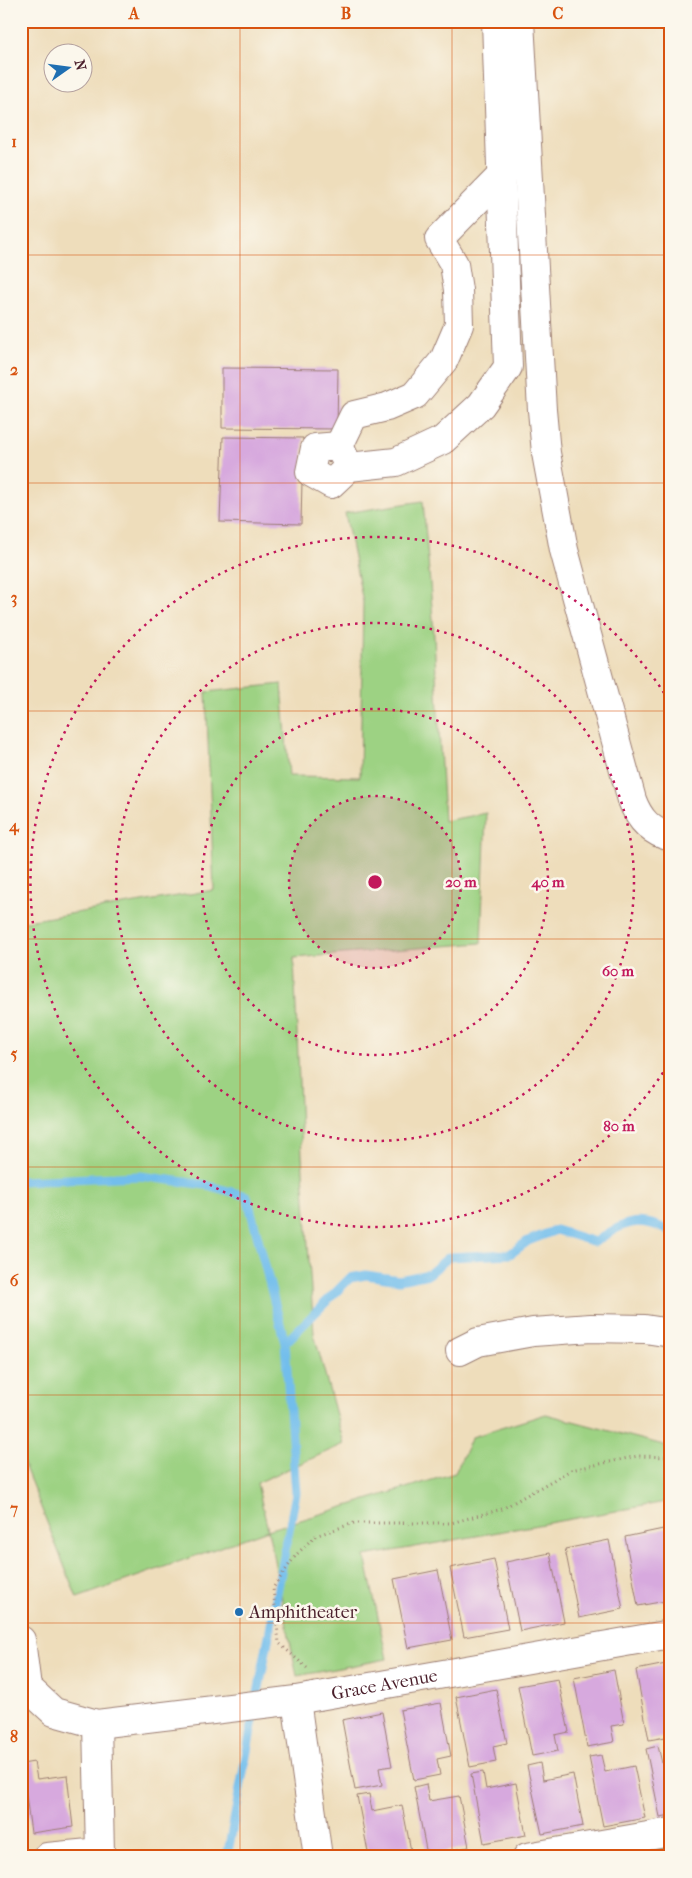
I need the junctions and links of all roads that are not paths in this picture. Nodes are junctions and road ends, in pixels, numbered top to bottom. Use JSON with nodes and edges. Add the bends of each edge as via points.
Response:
{"nodes":[{"id":1,"x":496,"y":21,"type":"edge"},
{"id":2,"x":520,"y":21,"type":"edge"},
{"id":3,"x":501,"y":176,"type":"junction"},
{"id":4,"x":671,"y":837,"type":"edge"},
{"id":5,"x":671,"y":1333,"type":"edge"},
{"id":6,"x":460,"y":1352,"type":"dead end"},
{"id":7,"x":671,"y":1634,"type":"edge"},
{"id":8,"x":22,"y":1637,"type":"edge"},
{"id":9,"x":296,"y":1700,"type":"junction"},
{"id":10,"x":97,"y":1724,"type":"junction"},
{"id":11,"x":671,"y":1832,"type":"edge"},
{"id":12,"x":47,"y":1857,"type":"edge"},
{"id":13,"x":318,"y":1857,"type":"edge"},
{"id":14,"x":527,"y":1857,"type":"edge"}],
"edges":[{"from":1,"to":3,"type":"street"},
{"from":2,"to":4,"type":"street","via":[[542,410],[553,497],[566,558],[632,800],[650,828]]},
{"from":3,"to":3,"type":"street","via":[[508,367],[481,406],[443,440],[396,462],[344,456],[354,415],[388,407],[415,395],[444,360],[459,325],[458,290],[454,264],[439,239]]},
{"from":5,"to":6,"type":"street","via":[[591,1328],[533,1332],[478,1342]]},
{"from":7,"to":9,"type":"street","name":"Grace Avenue"},
{"from":8,"to":10,"type":"street","via":[[27,1687],[54,1712]]},
{"from":9,"to":10,"type":"street","name":"Grace Avenue"},
{"from":9,"to":13,"type":"street"},
{"from":10,"to":12,"type":"street","via":[[100,1852]]},
{"from":11,"to":14,"type":"street"}]}
